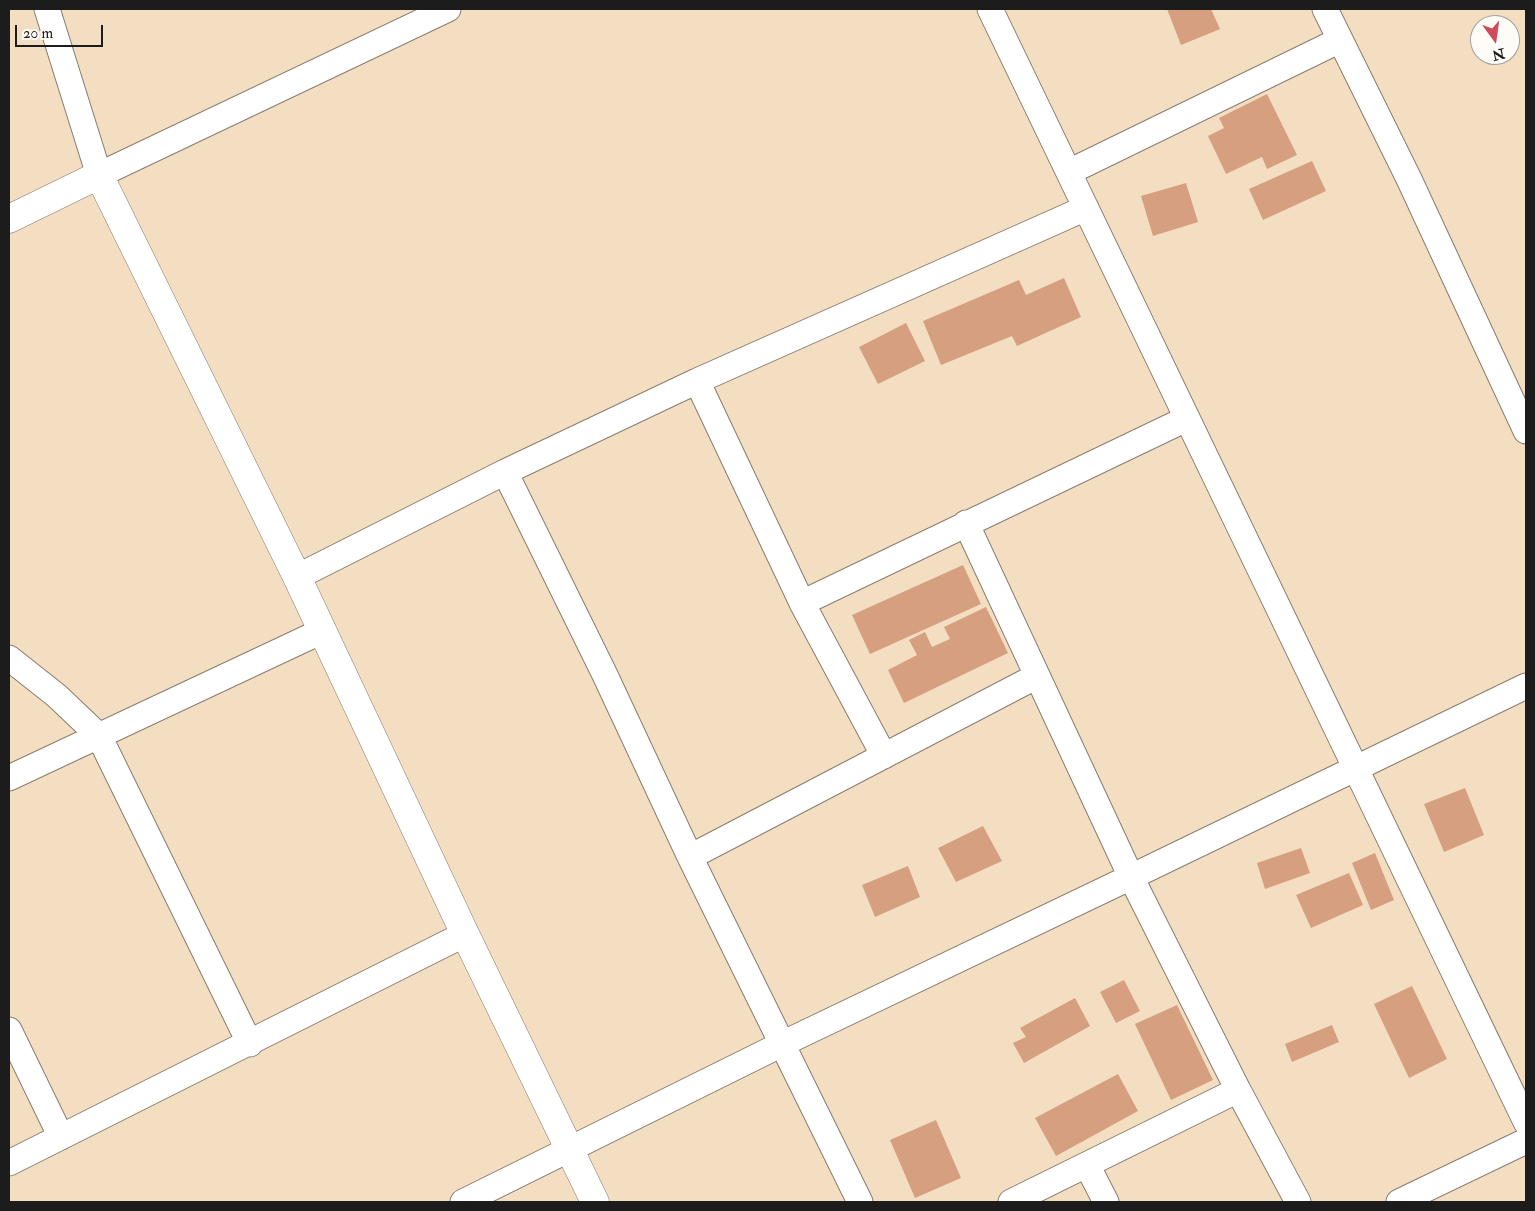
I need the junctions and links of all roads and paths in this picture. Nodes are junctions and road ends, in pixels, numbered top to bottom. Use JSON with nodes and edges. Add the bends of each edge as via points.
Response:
{"nodes":[{"id":1,"x":47,"y":9,"type":"edge"},
{"id":2,"x":448,"y":9,"type":"edge"},
{"id":3,"x":990,"y":9,"type":"edge"},
{"id":4,"x":1325,"y":9,"type":"edge"},
{"id":5,"x":1340,"y":40,"type":"junction"},
{"id":6,"x":1069,"y":172,"type":"junction"},
{"id":7,"x":99,"y":175,"type":"junction"},
{"id":8,"x":1086,"y":208,"type":"junction"},
{"id":9,"x":9,"y":219,"type":"edge"},
{"id":10,"x":697,"y":381,"type":"junction"},
{"id":11,"x":1186,"y":419,"type":"junction"},
{"id":12,"x":1526,"y":431,"type":"edge"},
{"id":13,"x":505,"y":472,"type":"junction"},
{"id":14,"x":966,"y":523,"type":"junction"},
{"id":15,"x":298,"y":577,"type":"junction"},
{"id":16,"x":802,"y":603,"type":"junction"},
{"id":17,"x":322,"y":631,"type":"junction"},
{"id":18,"x":9,"y":658,"type":"edge"},
{"id":19,"x":1037,"y":676,"type":"junction"},
{"id":20,"x":1526,"y":686,"type":"edge"},
{"id":21,"x":99,"y":736,"type":"junction"},
{"id":22,"x":884,"y":756,"type":"junction"},
{"id":23,"x":1355,"y":769,"type":"junction"},
{"id":24,"x":9,"y":778,"type":"edge"},
{"id":25,"x":690,"y":857,"type":"junction"},
{"id":26,"x":1131,"y":877,"type":"junction"},
{"id":27,"x":466,"y":934,"type":"junction"},
{"id":28,"x":9,"y":1030,"type":"edge"},
{"id":29,"x":250,"y":1044,"type":"junction"},
{"id":30,"x":782,"y":1044,"type":"junction"},
{"id":31,"x":1238,"y":1090,"type":"junction"},
{"id":32,"x":1526,"y":1122,"type":"edge"},
{"id":33,"x":61,"y":1137,"type":"junction"},
{"id":34,"x":1526,"y":1141,"type":"edge"},
{"id":35,"x":571,"y":1150,"type":"junction"},
{"id":36,"x":9,"y":1163,"type":"edge"},
{"id":37,"x":1088,"y":1165,"type":"junction"},
{"id":38,"x":463,"y":1202,"type":"edge"},
{"id":39,"x":595,"y":1202,"type":"edge"},
{"id":40,"x":860,"y":1202,"type":"edge"},
{"id":41,"x":1012,"y":1202,"type":"edge"},
{"id":42,"x":1106,"y":1202,"type":"edge"},
{"id":43,"x":1298,"y":1202,"type":"edge"},
{"id":44,"x":1399,"y":1202,"type":"edge"}],
"edges":[{"from":1,"to":7,"type":"street"},
{"from":2,"to":7,"type":"street"},
{"from":3,"to":6,"type":"street"},
{"from":4,"to":5,"type":"street"},
{"from":5,"to":6,"type":"street"},
{"from":5,"to":12,"type":"street","via":[[1414,188]]},
{"from":6,"to":8,"type":"street"},
{"from":7,"to":9,"type":"street"},
{"from":7,"to":15,"type":"street"},
{"from":8,"to":10,"type":"street"},
{"from":8,"to":11,"type":"street"},
{"from":10,"to":13,"type":"street"},
{"from":10,"to":16,"type":"street"},
{"from":11,"to":14,"type":"street"},
{"from":11,"to":23,"type":"street"},
{"from":13,"to":15,"type":"street"},
{"from":13,"to":25,"type":"street","via":[[605,674]]},
{"from":14,"to":16,"type":"street"},
{"from":14,"to":19,"type":"street"},
{"from":15,"to":17,"type":"street"},
{"from":16,"to":22,"type":"street"},
{"from":17,"to":21,"type":"street"},
{"from":17,"to":27,"type":"street"},
{"from":18,"to":21,"type":"street","via":[[57,696]]},
{"from":19,"to":22,"type":"street"},
{"from":19,"to":26,"type":"street"},
{"from":20,"to":23,"type":"street"},
{"from":21,"to":24,"type":"street"},
{"from":21,"to":29,"type":"street"},
{"from":22,"to":25,"type":"street"},
{"from":23,"to":26,"type":"street"},
{"from":23,"to":32,"type":"street"},
{"from":25,"to":30,"type":"street"},
{"from":26,"to":30,"type":"street"},
{"from":26,"to":31,"type":"street"},
{"from":27,"to":29,"type":"street"},
{"from":27,"to":35,"type":"street"},
{"from":28,"to":33,"type":"street"},
{"from":29,"to":33,"type":"street"},
{"from":30,"to":35,"type":"street"},
{"from":30,"to":40,"type":"street"},
{"from":31,"to":37,"type":"street"},
{"from":31,"to":43,"type":"street"},
{"from":33,"to":36,"type":"street"},
{"from":34,"to":44,"type":"street"},
{"from":35,"to":38,"type":"street"},
{"from":35,"to":39,"type":"street"},
{"from":37,"to":41,"type":"street"},
{"from":37,"to":42,"type":"street"}]}
